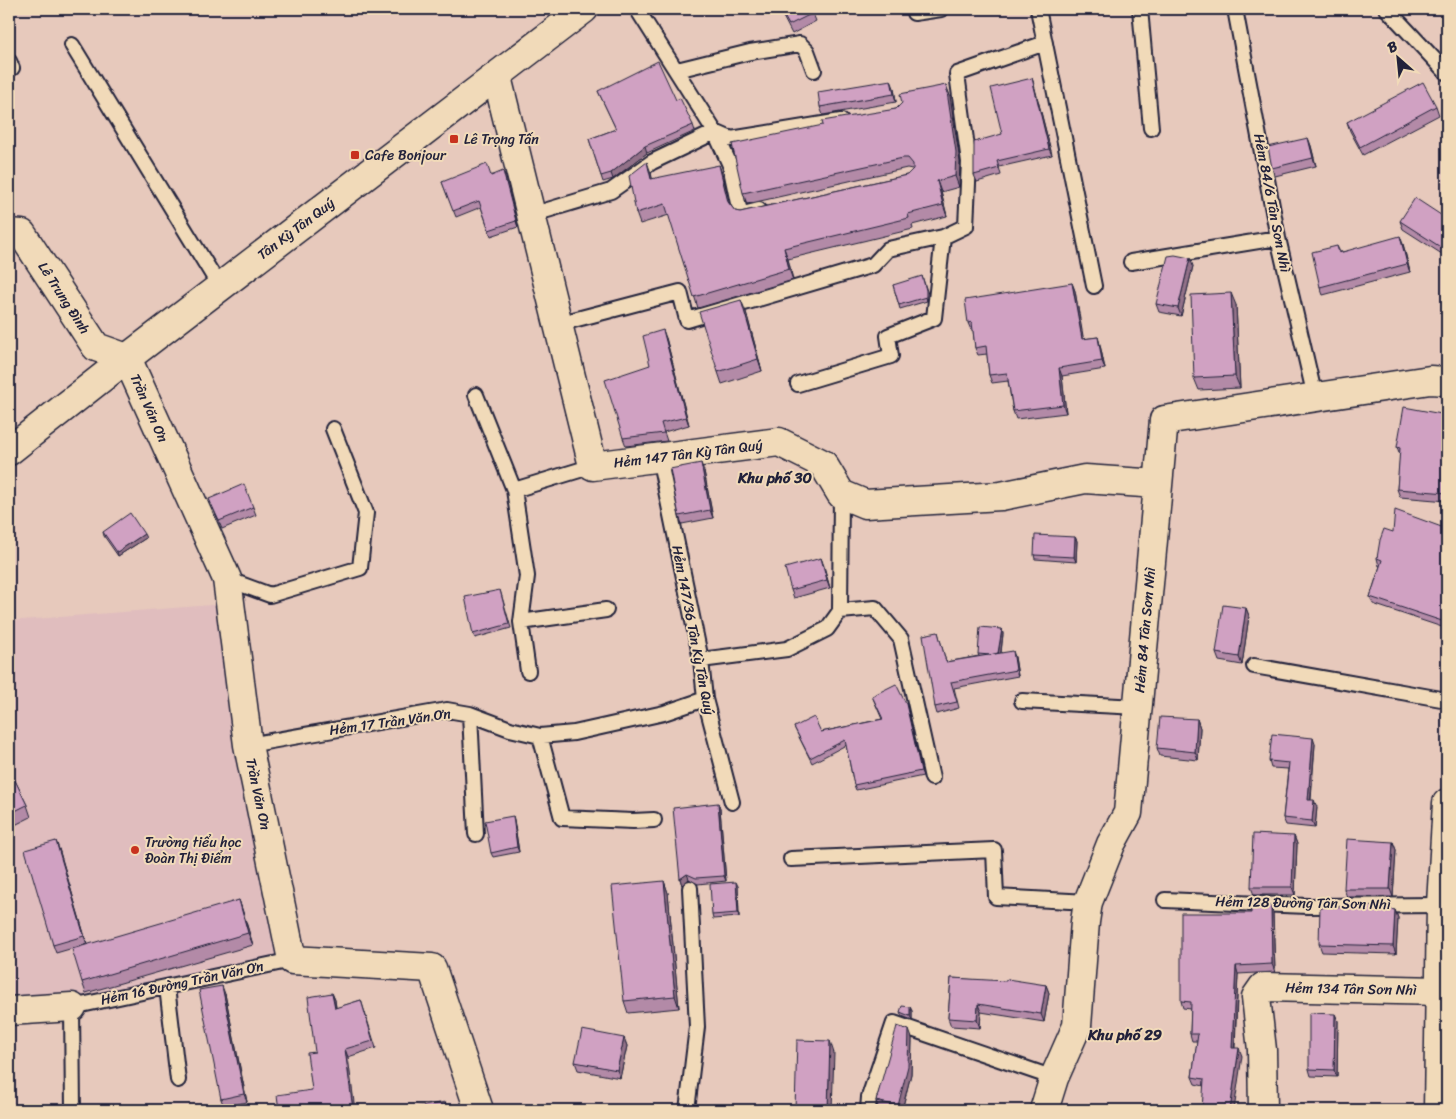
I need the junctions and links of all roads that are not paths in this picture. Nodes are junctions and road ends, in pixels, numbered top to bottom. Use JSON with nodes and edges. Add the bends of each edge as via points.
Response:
{"nodes":[{"id":1,"x":584,"y":9,"type":"edge"},
{"id":2,"x":637,"y":9,"type":"edge"},
{"id":3,"x":941,"y":9,"type":"edge"},
{"id":4,"x":1038,"y":9,"type":"edge"},
{"id":5,"x":1140,"y":9,"type":"edge"},
{"id":6,"x":1235,"y":9,"type":"edge"},
{"id":7,"x":1387,"y":9,"type":"edge"},
{"id":8,"x":914,"y":13,"type":"dead end"},
{"id":9,"x":1045,"y":43,"type":"junction"},
{"id":10,"x":72,"y":45,"type":"dead end"},
{"id":11,"x":677,"y":70,"type":"junction"},
{"id":12,"x":814,"y":70,"type":"dead end"},
{"id":13,"x":1447,"y":73,"type":"edge"},
{"id":14,"x":497,"y":77,"type":"junction"},
{"id":15,"x":859,"y":118,"type":"edge"},
{"id":16,"x":1151,"y":128,"type":"dead end"},
{"id":17,"x":715,"y":132,"type":"junction"},
{"id":18,"x":772,"y":207,"type":"edge"},
{"id":19,"x":531,"y":215,"type":"junction"},
{"id":20,"x":9,"y":233,"type":"edge"},
{"id":21,"x":943,"y":237,"type":"junction"},
{"id":22,"x":1278,"y":238,"type":"junction"},
{"id":23,"x":1131,"y":262,"type":"dead end"},
{"id":24,"x":220,"y":286,"type":"junction"},
{"id":25,"x":1094,"y":286,"type":"dead end"},
{"id":26,"x":558,"y":324,"type":"junction"},
{"id":27,"x":127,"y":358,"type":"junction"},
{"id":28,"x":1447,"y":381,"type":"edge"},
{"id":29,"x":798,"y":384,"type":"dead end"},
{"id":30,"x":476,"y":395,"type":"dead end"},
{"id":31,"x":1314,"y":397,"type":"junction"},
{"id":32,"x":333,"y":429,"type":"dead end"},
{"id":33,"x":9,"y":451,"type":"edge"},
{"id":34,"x":659,"y":457,"type":"junction"},
{"id":35,"x":594,"y":466,"type":"junction"},
{"id":36,"x":1158,"y":484,"type":"junction"},
{"id":37,"x":514,"y":490,"type":"junction"},
{"id":38,"x":841,"y":494,"type":"junction"},
{"id":39,"x":227,"y":579,"type":"junction"},
{"id":40,"x":606,"y":610,"type":"dead end"},
{"id":41,"x":840,"y":611,"type":"junction"},
{"id":42,"x":521,"y":622,"type":"junction"},
{"id":43,"x":701,"y":660,"type":"junction"},
{"id":44,"x":1254,"y":666,"type":"dead end"},
{"id":45,"x":528,"y":671,"type":"dead end"},
{"id":46,"x":705,"y":699,"type":"junction"},
{"id":47,"x":1447,"y":700,"type":"edge"},
{"id":48,"x":1022,"y":701,"type":"dead end"},
{"id":49,"x":1138,"y":707,"type":"junction"},
{"id":50,"x":470,"y":714,"type":"junction"},
{"id":51,"x":540,"y":736,"type":"junction"},
{"id":52,"x":248,"y":745,"type":"junction"},
{"id":53,"x":932,"y":778,"type":"dead end"},
{"id":54,"x":732,"y":802,"type":"dead end"},
{"id":55,"x":1447,"y":803,"type":"edge"},
{"id":56,"x":654,"y":820,"type":"dead end"},
{"id":57,"x":476,"y":834,"type":"dead end"},
{"id":58,"x":791,"y":859,"type":"dead end"},
{"id":59,"x":690,"y":888,"type":"dead end"},
{"id":60,"x":1165,"y":900,"type":"dead end"},
{"id":61,"x":1088,"y":902,"type":"junction"},
{"id":62,"x":1444,"y":905,"type":"edge"},
{"id":63,"x":292,"y":960,"type":"junction"},
{"id":64,"x":166,"y":987,"type":"junction"},
{"id":65,"x":1440,"y":991,"type":"junction"},
{"id":66,"x":72,"y":1007,"type":"junction"},
{"id":67,"x":9,"y":1011,"type":"edge"},
{"id":68,"x":1443,"y":1048,"type":"edge"},
{"id":69,"x":1054,"y":1078,"type":"junction"},
{"id":70,"x":178,"y":1080,"type":"dead end"},
{"id":71,"x":73,"y":1110,"type":"edge"},
{"id":72,"x":479,"y":1110,"type":"edge"},
{"id":73,"x":687,"y":1110,"type":"edge"},
{"id":74,"x":868,"y":1110,"type":"edge"},
{"id":75,"x":1044,"y":1110,"type":"edge"},
{"id":76,"x":1263,"y":1110,"type":"edge"},
{"id":77,"x":1438,"y":1110,"type":"edge"}],
"edges":[{"from":1,"to":14,"type":"street","name":"Tân Kỳ Tân Quý"},
{"from":2,"to":11,"type":"lane"},
{"from":3,"to":8,"type":"lane"},
{"from":4,"to":9,"type":"lane"},
{"from":5,"to":16,"type":"lane"},
{"from":6,"to":22,"type":"lane","name":"Hẻm 84/6 Tân Sơn Nhì"},
{"from":7,"to":13,"type":"lane"},
{"from":9,"to":21,"type":"lane","via":[[957,74],[969,162],[966,226]]},
{"from":9,"to":25,"type":"lane"},
{"from":10,"to":24,"type":"lane"},
{"from":11,"to":12,"type":"lane","via":[[750,52],[800,44],[807,51]]},
{"from":11,"to":17,"type":"lane"},
{"from":14,"to":19,"type":"street","name":"Hẻm 147 Tân Kỳ Tân Quý"},
{"from":14,"to":24,"type":"street","name":"Tân Kỳ Tân Quý"},
{"from":15,"to":17,"type":"lane","via":[[731,140]]},
{"from":17,"to":18,"type":"lane","via":[[730,165],[743,214]]},
{"from":17,"to":19,"type":"lane","via":[[652,162],[611,192]]},
{"from":19,"to":26,"type":"street","name":"Hẻm 147 Tân Kỳ Tân Quý"},
{"from":20,"to":27,"type":"street","name":"Lê Trung Đình","via":[[22,234],[96,347]]},
{"from":21,"to":26,"type":"lane","via":[[888,249],[873,265],[687,320],[680,292]]},
{"from":21,"to":29,"type":"lane","via":[[934,318],[888,336],[891,356]]},
{"from":22,"to":23,"type":"lane"},
{"from":22,"to":31,"type":"lane","name":"Hẻm 84/6 Tân Sơn Nhì"},
{"from":24,"to":27,"type":"street","name":"Tân Kỳ Tân Quý"},
{"from":26,"to":35,"type":"street","name":"Hẻm 147 Tân Kỳ Tân Quý"},
{"from":27,"to":33,"type":"street","name":"Tân Kỳ Tân Quý"},
{"from":27,"to":39,"type":"street","name":"Trần Văn Ơn"},
{"from":28,"to":31,"type":"street","name":"Hẻm 84 Tân Sơn Nhì","via":[[1430,380]]},
{"from":30,"to":37,"type":"lane"},
{"from":31,"to":36,"type":"street","name":"Hẻm 84 Tân Sơn Nhì","via":[[1164,420]]},
{"from":32,"to":39,"type":"lane","via":[[366,513],[360,568],[270,594]]},
{"from":34,"to":35,"type":"street","name":"Hẻm 147 Tân Kỳ Tân Quý"},
{"from":34,"to":38,"type":"street","name":"Hẻm 147 Tân Kỳ Tân Quý","via":[[779,442],[823,464]]},
{"from":34,"to":43,"type":"lane","name":"Hẻm 147/36 Tân Kỳ Tân Quý"},
{"from":35,"to":37,"type":"lane"},
{"from":36,"to":38,"type":"street","via":[[1084,479],[1001,496],[865,504]]},
{"from":36,"to":49,"type":"street","name":"Hẻm 84 Tân Sơn Nhì"},
{"from":37,"to":42,"type":"lane","via":[[527,576]]},
{"from":38,"to":41,"type":"lane"},
{"from":39,"to":52,"type":"street","name":"Trần Văn Ơn"},
{"from":40,"to":42,"type":"lane"},
{"from":41,"to":43,"type":"lane","via":[[827,629],[787,650]]},
{"from":41,"to":53,"type":"lane","via":[[876,608],[901,640]]},
{"from":42,"to":45,"type":"lane"},
{"from":43,"to":46,"type":"lane","name":"Hẻm 147/36 Tân Kỳ Tân Quý"},
{"from":44,"to":47,"type":"lane"},
{"from":46,"to":51,"type":"lane","name":"Hẻm 17 Trần Văn Ơn","via":[[664,713]]},
{"from":46,"to":54,"type":"lane","name":"Hẻm 147/36 Tân Kỳ Tân Quý"},
{"from":48,"to":49,"type":"lane"},
{"from":49,"to":61,"type":"street","name":"Hẻm 84 Tân Sơn Nhì","via":[[1128,813],[1111,844]]},
{"from":50,"to":51,"type":"lane","name":"Hẻm 17 Trần Văn Ơn","via":[[510,730]]},
{"from":50,"to":52,"type":"lane","name":"Hẻm 17 Trần Văn Ơn","via":[[448,710]]},
{"from":50,"to":57,"type":"lane"},
{"from":51,"to":56,"type":"lane","via":[[562,818]]},
{"from":52,"to":63,"type":"street","name":"Trần Văn Ơn"},
{"from":55,"to":62,"type":"street"},
{"from":58,"to":61,"type":"lane","via":[[994,850],[996,897]]},
{"from":59,"to":73,"type":"lane","via":[[697,1027]]},
{"from":60,"to":62,"type":"lane","name":"Hẻm 128 Đường Tân Sơn Nhì","via":[[1308,906]]},
{"from":61,"to":69,"type":"street","name":"Hẻm 84 Tân Sơn Nhì","via":[[1077,1026]]},
{"from":62,"to":65,"type":"street"},
{"from":63,"to":64,"type":"lane","name":"Hẻm 16 Đường Trần Văn Ơn"},
{"from":63,"to":72,"type":"street","via":[[432,968]]},
{"from":64,"to":66,"type":"lane","name":"Hẻm 16 Đường Trần Văn Ơn"},
{"from":64,"to":70,"type":"lane"},
{"from":65,"to":68,"type":"street"},
{"from":65,"to":76,"type":"street","name":"Hẻm 134 Tân Sơn Nhì","via":[[1263,986],[1256,997],[1262,1050]]},
{"from":66,"to":67,"type":"street"},
{"from":66,"to":71,"type":"lane"},
{"from":68,"to":77,"type":"street"},
{"from":69,"to":74,"type":"lane","via":[[894,1023],[869,1097]]},
{"from":69,"to":75,"type":"street","name":"Hẻm 84 Tân Sơn Nhì"}]}
